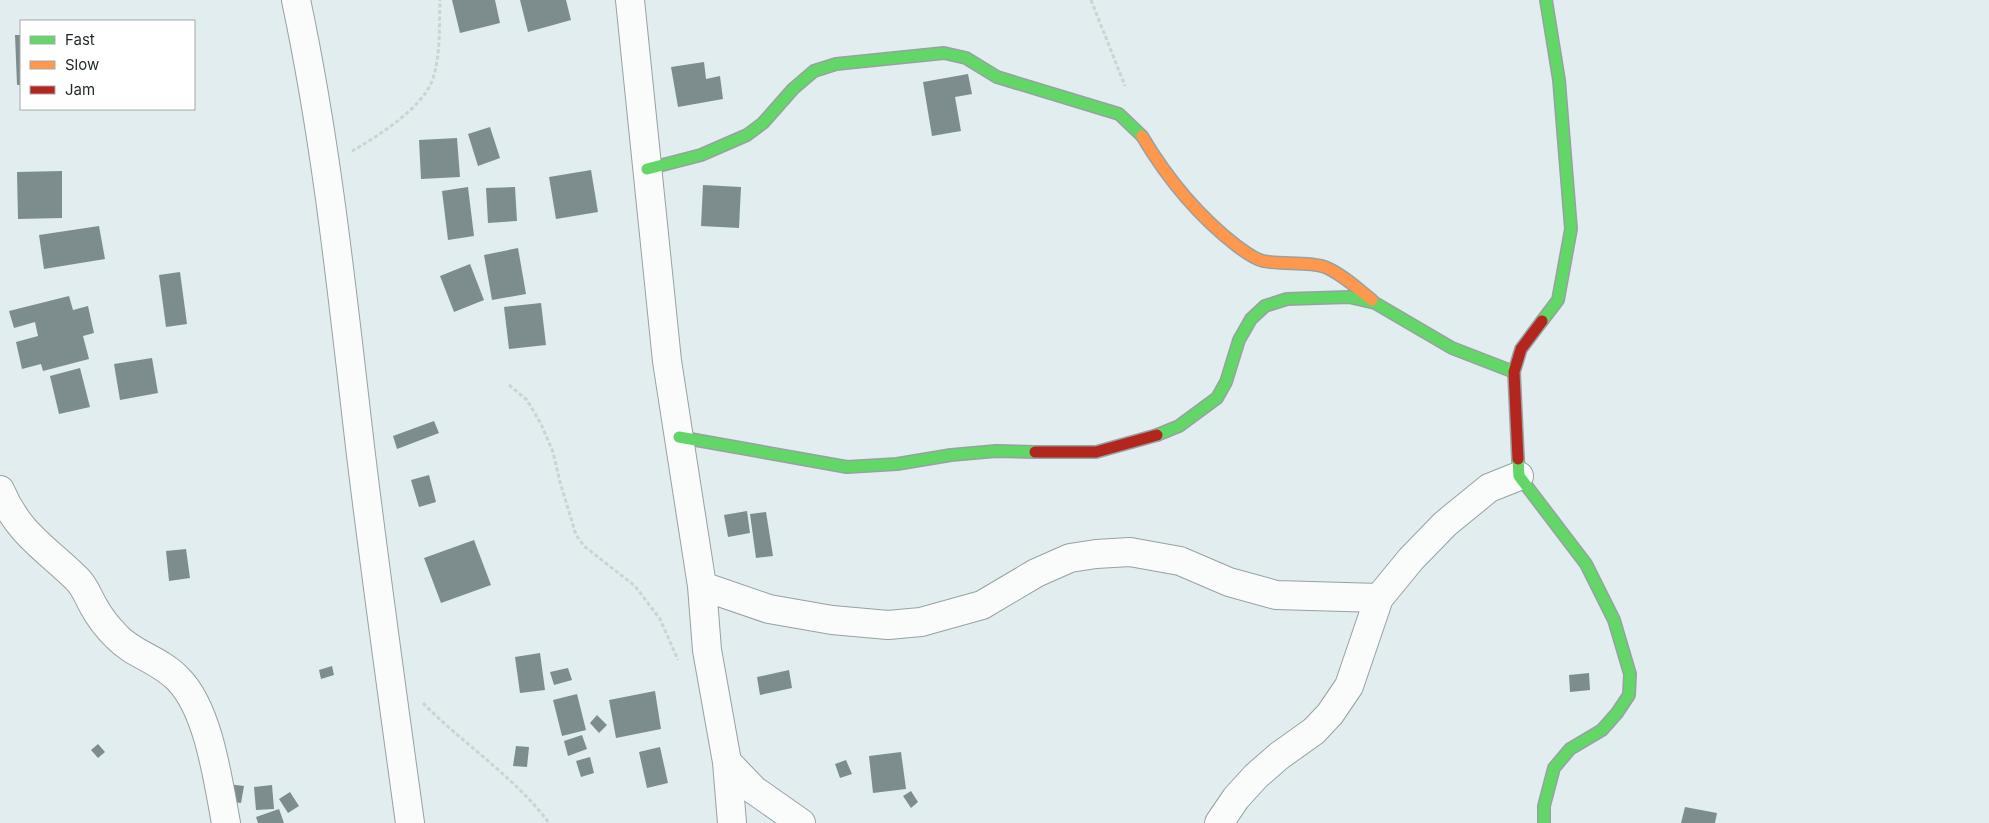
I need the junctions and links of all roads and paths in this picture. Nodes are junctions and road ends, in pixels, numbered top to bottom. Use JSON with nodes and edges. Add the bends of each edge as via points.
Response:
{"nodes":[{"id":1,"x":296,"y":0,"type":"edge"},
{"id":2,"x":440,"y":0,"type":"edge"},
{"id":3,"x":630,"y":0,"type":"edge"},
{"id":4,"x":1091,"y":0,"type":"edge"},
{"id":5,"x":1546,"y":0,"type":"edge"},
{"id":6,"x":1139,"y":132,"type":"junction"},
{"id":7,"x":326,"y":167,"type":"junction"},
{"id":8,"x":647,"y":169,"type":"junction"},
{"id":9,"x":1375,"y":303,"type":"junction"},
{"id":10,"x":1514,"y":372,"type":"junction"},
{"id":11,"x":509,"y":385,"type":"dead end"},
{"id":12,"x":679,"y":437,"type":"junction"},
{"id":13,"x":1519,"y":476,"type":"junction"},
{"id":14,"x":2,"y":502,"type":"edge"},
{"id":15,"x":702,"y":586,"type":"junction"},
{"id":16,"x":1379,"y":598,"type":"junction"},
{"id":17,"x":678,"y":662,"type":"dead end"},
{"id":18,"x":420,"y":700,"type":"dead end"},
{"id":19,"x":727,"y":762,"type":"junction"},
{"id":20,"x":226,"y":823,"type":"edge"},
{"id":21,"x":410,"y":823,"type":"edge"},
{"id":22,"x":549,"y":823,"type":"edge"},
{"id":23,"x":732,"y":823,"type":"edge"},
{"id":24,"x":802,"y":823,"type":"edge"},
{"id":25,"x":1219,"y":823,"type":"edge"},
{"id":26,"x":1544,"y":823,"type":"edge"}],
"edges":[{"from":1,"to":7,"type":"street"},
{"from":2,"to":7,"type":"path","via":[[437,54],[433,79],[425,96],[378,136]]},
{"from":3,"to":8,"type":"street"},
{"from":4,"to":6,"type":"path","via":[[1128,92]]},
{"from":5,"to":10,"type":"street","via":[[1559,80],[1572,230],[1558,300],[1521,349]]},
{"from":6,"to":8,"type":"street","via":[[1119,114],[998,77],[966,58],[944,52],[914,54],[836,64],[814,71],[747,136],[701,155]]},
{"from":6,"to":9,"type":"street","via":[[1184,197],[1220,233],[1244,251],[1262,262],[1324,267]]},
{"from":7,"to":21,"type":"street"},
{"from":8,"to":12,"type":"street","via":[[667,361]]},
{"from":9,"to":10,"type":"street","via":[[1452,348]]},
{"from":9,"to":12,"type":"street","via":[[1327,296],[1288,299],[1265,306],[1251,319],[1239,340],[1226,382],[1217,398],[1179,426],[1146,439],[1096,452],[996,451],[848,467]]},
{"from":10,"to":13,"type":"street"},
{"from":11,"to":17,"type":"path","via":[[526,400],[547,438],[576,535],[584,546],[635,586],[660,619]]},
{"from":12,"to":15,"type":"street"},
{"from":13,"to":16,"type":"street","via":[[1489,488],[1445,524],[1410,559]]},
{"from":13,"to":26,"type":"street","via":[[1586,564],[1614,620],[1630,674],[1629,694],[1617,713],[1602,730],[1570,749],[1554,768],[1544,806]]},
{"from":14,"to":20,"type":"street","via":[[24,531],[78,579],[107,626],[120,640],[161,664],[181,681],[207,732]]},
{"from":15,"to":16,"type":"street","via":[[769,608],[888,626],[921,622],[982,605],[1036,573],[1070,558],[1130,552],[1180,561],[1229,582],[1276,595]]},
{"from":15,"to":19,"type":"street","via":[[708,650]]},
{"from":16,"to":25,"type":"street","via":[[1349,686],[1330,714],[1314,731],[1256,776]]},
{"from":18,"to":22,"type":"path","via":[[536,806]]},
{"from":19,"to":23,"type":"street"},
{"from":19,"to":24,"type":"street","via":[[754,790]]}]}
